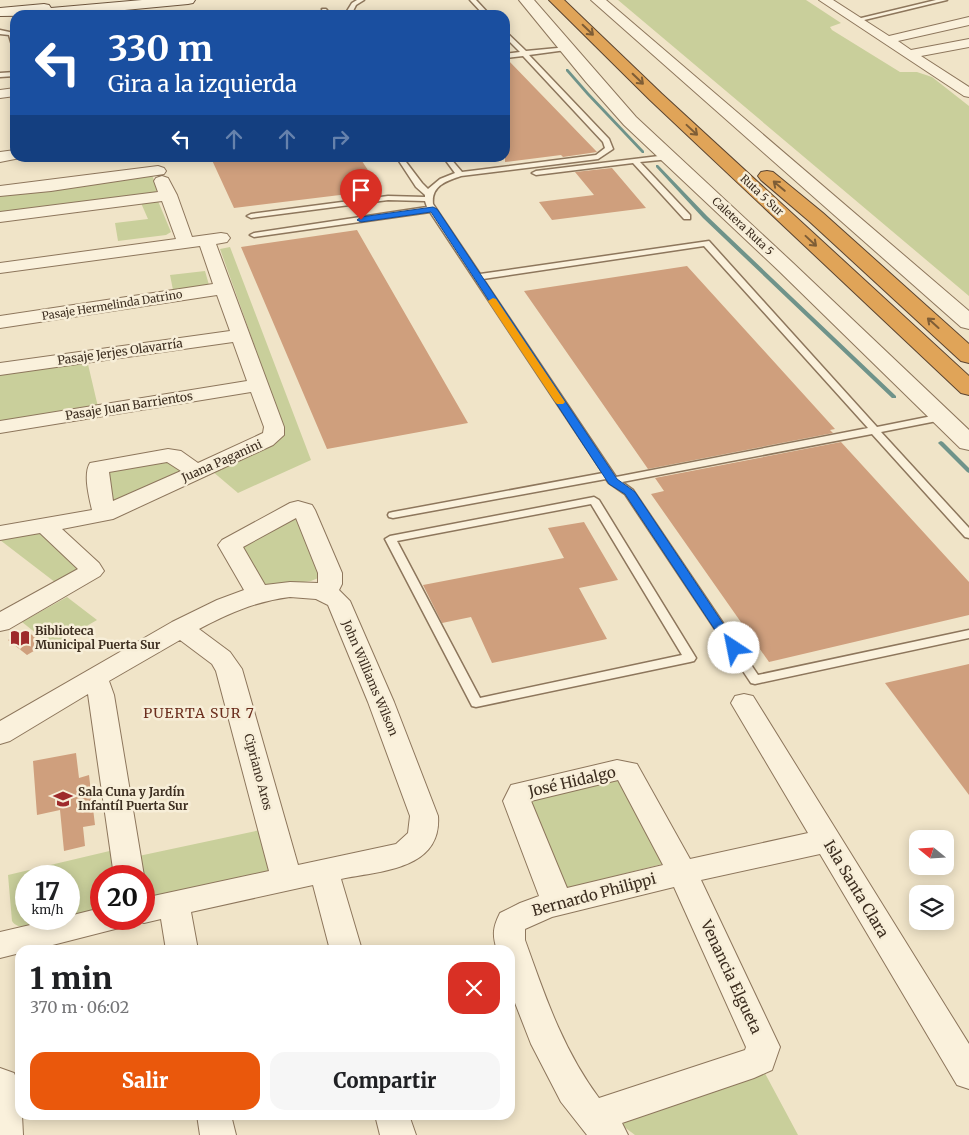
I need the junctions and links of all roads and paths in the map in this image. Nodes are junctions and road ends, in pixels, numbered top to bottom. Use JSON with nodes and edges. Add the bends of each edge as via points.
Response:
{"nodes":[{"id":1,"x":135,"y":0,"type":"edge"},
{"id":2,"x":188,"y":0,"type":"edge"},
{"id":3,"x":361,"y":0,"type":"edge"},
{"id":4,"x":473,"y":0,"type":"edge"},
{"id":5,"x":526,"y":0,"type":"edge"},
{"id":6,"x":556,"y":0,"type":"edge"},
{"id":7,"x":573,"y":0,"type":"edge"},
{"id":8,"x":598,"y":0,"type":"edge"},
{"id":9,"x":825,"y":0,"type":"edge"},
{"id":10,"x":944,"y":0,"type":"edge"},
{"id":11,"x":22,"y":10,"type":"edge"},
{"id":12,"x":103,"y":10,"type":"edge"},
{"id":13,"x":350,"y":10,"type":"edge"},
{"id":14,"x":483,"y":10,"type":"edge"},
{"id":15,"x":856,"y":20,"type":"junction"},
{"id":16,"x":969,"y":21,"type":"edge"},
{"id":17,"x":510,"y":38,"type":"edge"},
{"id":18,"x":888,"y":40,"type":"junction"},
{"id":19,"x":967,"y":45,"type":"edge"},
{"id":20,"x":566,"y":48,"type":"junction"},
{"id":21,"x":525,"y":54,"type":"junction"},
{"id":22,"x":909,"y":54,"type":"junction"},
{"id":23,"x":510,"y":56,"type":"edge"},
{"id":24,"x":969,"y":93,"type":"edge"},
{"id":25,"x":667,"y":157,"type":"junction"},
{"id":26,"x":635,"y":161,"type":"junction"},
{"id":27,"x":403,"y":162,"type":"edge"},
{"id":28,"x":450,"y":162,"type":"edge"},
{"id":29,"x":156,"y":164,"type":"edge"},
{"id":30,"x":460,"y":174,"type":"junction"},
{"id":31,"x":536,"y":174,"type":"dead end"},
{"id":32,"x":0,"y":191,"type":"edge"},
{"id":33,"x":168,"y":195,"type":"junction"},
{"id":34,"x":428,"y":197,"type":"junction"},
{"id":35,"x":433,"y":209,"type":"junction"},
{"id":36,"x":250,"y":216,"type":"dead end"},
{"id":37,"x":0,"y":217,"type":"edge"},
{"id":38,"x":687,"y":217,"type":"dead end"},
{"id":39,"x":254,"y":235,"type":"dead end"},
{"id":40,"x":205,"y":240,"type":"junction"},
{"id":41,"x":0,"y":268,"type":"edge"},
{"id":42,"x":477,"y":277,"type":"junction"},
{"id":43,"x":224,"y":288,"type":"junction"},
{"id":44,"x":0,"y":322,"type":"edge"},
{"id":45,"x":969,"y":322,"type":"edge"},
{"id":46,"x":241,"y":335,"type":"junction"},
{"id":47,"x":969,"y":356,"type":"edge"},
{"id":48,"x":0,"y":369,"type":"edge"},
{"id":49,"x":259,"y":385,"type":"junction"},
{"id":50,"x":969,"y":388,"type":"edge"},
{"id":51,"x":942,"y":417,"type":"junction"},
{"id":52,"x":0,"y":427,"type":"edge"},
{"id":53,"x":875,"y":431,"type":"junction"},
{"id":54,"x":969,"y":443,"type":"edge"},
{"id":55,"x":197,"y":472,"type":"junction"},
{"id":56,"x":611,"y":478,"type":"junction"},
{"id":57,"x":454,"y":504,"type":"junction"},
{"id":58,"x":105,"y":514,"type":"junction"},
{"id":59,"x":393,"y":515,"type":"dead end"},
{"id":60,"x":464,"y":524,"type":"junction"},
{"id":61,"x":46,"y":526,"type":"junction"},
{"id":62,"x":0,"y":534,"type":"edge"},
{"id":63,"x":969,"y":535,"type":"edge"},
{"id":64,"x":326,"y":592,"type":"junction"},
{"id":65,"x":258,"y":594,"type":"junction"},
{"id":66,"x":0,"y":623,"type":"edge"},
{"id":67,"x":181,"y":628,"type":"junction"},
{"id":68,"x":969,"y":634,"type":"edge"},
{"id":69,"x":95,"y":678,"type":"junction"},
{"id":70,"x":744,"y":703,"type":"dead end"},
{"id":71,"x":0,"y":734,"type":"edge"},
{"id":72,"x":826,"y":841,"type":"junction"},
{"id":73,"x":127,"y":865,"type":"edge"},
{"id":74,"x":324,"y":872,"type":"junction"},
{"id":75,"x":682,"y":872,"type":"junction"},
{"id":76,"x":287,"y":880,"type":"junction"},
{"id":77,"x":174,"y":904,"type":"junction"},
{"id":78,"x":558,"y":904,"type":"junction"},
{"id":79,"x":155,"y":908,"type":"edge"},
{"id":80,"x":90,"y":923,"type":"edge"},
{"id":81,"x":0,"y":945,"type":"edge"},
{"id":82,"x":181,"y":945,"type":"edge"},
{"id":83,"x":345,"y":945,"type":"edge"},
{"id":84,"x":512,"y":945,"type":"edge"},
{"id":85,"x":515,"y":955,"type":"edge"},
{"id":86,"x":969,"y":1074,"type":"edge"},
{"id":87,"x":0,"y":1086,"type":"edge"},
{"id":88,"x":215,"y":1120,"type":"edge"},
{"id":89,"x":394,"y":1120,"type":"edge"},
{"id":90,"x":602,"y":1129,"type":"edge"},
{"id":91,"x":3,"y":1135,"type":"edge"},
{"id":92,"x":218,"y":1135,"type":"edge"},
{"id":93,"x":398,"y":1135,"type":"edge"}],
"edges":[{"from":1,"to":11,"type":"street"},
{"from":2,"to":12,"type":"street"},
{"from":3,"to":13,"type":"lane"},
{"from":4,"to":14,"type":"lane"},
{"from":5,"to":20,"type":"street","name":"Caletera Ruta 5"},
{"from":6,"to":50,"type":"highway","name":"Ruta 5 Sur","one_way":true},
{"from":47,"to":7,"type":"highway","name":"Ruta 5 Sur","one_way":true},
{"from":8,"to":45,"type":"street"},
{"from":9,"to":15,"type":"street"},
{"from":10,"to":15,"type":"lane"},
{"from":15,"to":18,"type":"street"},
{"from":16,"to":18,"type":"street"},
{"from":17,"to":21,"type":"lane"},
{"from":18,"to":22,"type":"street"},
{"from":19,"to":22,"type":"street"},
{"from":20,"to":21,"type":"lane"},
{"from":20,"to":25,"type":"street","name":"Caletera Ruta 5"},
{"from":21,"to":23,"type":"lane"},
{"from":21,"to":30,"type":"lane","via":[[606,141],[608,149],[598,157]]},
{"from":22,"to":24,"type":"street"},
{"from":25,"to":26,"type":"lane"},
{"from":25,"to":51,"type":"street","name":"Caletera Ruta 5"},
{"from":26,"to":31,"type":"lane"},
{"from":26,"to":38,"type":"lane"},
{"from":27,"to":34,"type":"lane"},
{"from":28,"to":30,"type":"lane"},
{"from":29,"to":32,"type":"street"},
{"from":29,"to":33,"type":"street","name":"Juana Paganini"},
{"from":30,"to":34,"type":"lane","via":[[436,184]]},
{"from":33,"to":37,"type":"street"},
{"from":33,"to":40,"type":"street","name":"Juana Paganini"},
{"from":34,"to":35,"type":"lane"},
{"from":34,"to":36,"type":"lane","via":[[388,198]]},
{"from":35,"to":39,"type":"lane"},
{"from":35,"to":42,"type":"lane"},
{"from":40,"to":41,"type":"street"},
{"from":40,"to":43,"type":"street","name":"Juana Paganini"},
{"from":42,"to":53,"type":"lane","via":[[706,243]]},
{"from":42,"to":56,"type":"lane"},
{"from":43,"to":44,"type":"street","name":"Pasaje Hermelinda Datrino"},
{"from":43,"to":46,"type":"street","name":"Juana Paganini"},
{"from":46,"to":48,"type":"street","name":"Pasaje Jerjes Olavarría"},
{"from":46,"to":49,"type":"street","name":"Juana Paganini"},
{"from":49,"to":52,"type":"street","name":"Pasaje Juan Barrientos"},
{"from":49,"to":55,"type":"street","name":"Juana Paganini","via":[[274,427],[273,435]]},
{"from":51,"to":53,"type":"lane"},
{"from":51,"to":54,"type":"street","name":"Caletera Ruta 5"},
{"from":53,"to":56,"type":"lane"},
{"from":53,"to":63,"type":"lane"},
{"from":55,"to":58,"type":"street","name":"Juana Paganini"},
{"from":55,"to":58,"type":"street","via":[[168,455],[98,468]]},
{"from":56,"to":57,"type":"lane"},
{"from":56,"to":68,"type":"lane","via":[[629,492],[755,680]]},
{"from":57,"to":59,"type":"lane"},
{"from":57,"to":60,"type":"lane"},
{"from":58,"to":61,"type":"street","name":"Juana Paganini"},
{"from":60,"to":60,"type":"lane","via":[[594,500],[690,658],[476,703],[390,539]]},
{"from":61,"to":62,"type":"street","name":"Juana Paganini"},
{"from":61,"to":66,"type":"street","via":[[92,571]]},
{"from":64,"to":65,"type":"street","via":[[303,590]]},
{"from":64,"to":65,"type":"street","via":[[330,573],[304,510],[298,508],[230,545]]},
{"from":64,"to":74,"type":"street","name":"John Williams Wilson","via":[[338,601],[378,694],[425,824],[421,840],[403,854]]},
{"from":65,"to":67,"type":"street"},
{"from":67,"to":69,"type":"street"},
{"from":67,"to":76,"type":"street","name":"Cipriano Aros","via":[[221,658],[229,669]]},
{"from":69,"to":71,"type":"street"},
{"from":69,"to":73,"type":"street","via":[[101,695]]},
{"from":70,"to":72,"type":"street","name":"Isla Santa Clara"},
{"from":72,"to":75,"type":"street","name":"Bernardo Philippi"},
{"from":72,"to":86,"type":"street","name":"Isla Santa Clara"},
{"from":74,"to":76,"type":"street","name":"John Williams Wilson"},
{"from":74,"to":83,"type":"street"},
{"from":75,"to":78,"type":"street","name":"Bernardo Philippi"},
{"from":75,"to":78,"type":"street","name":"José Hidalgo","via":[[627,771],[617,770],[521,793],[517,801]]},
{"from":75,"to":90,"type":"street","name":"Venancia Elgueta","via":[[761,1039],[763,1052],[754,1063]]},
{"from":76,"to":77,"type":"street","name":"John Williams Wilson"},
{"from":77,"to":79,"type":"street","name":"John Williams Wilson"},
{"from":77,"to":82,"type":"street"},
{"from":78,"to":84,"type":"street","name":"Bernardo Philippi","via":[[524,914],[511,922],[508,934]]},
{"from":80,"to":81,"type":"street"},
{"from":85,"to":90,"type":"street","name":"Bernardo Philippi","via":[[543,1037],[569,1087]]},
{"from":87,"to":91,"type":"street"},
{"from":88,"to":92,"type":"street"},
{"from":89,"to":93,"type":"street"}]}
